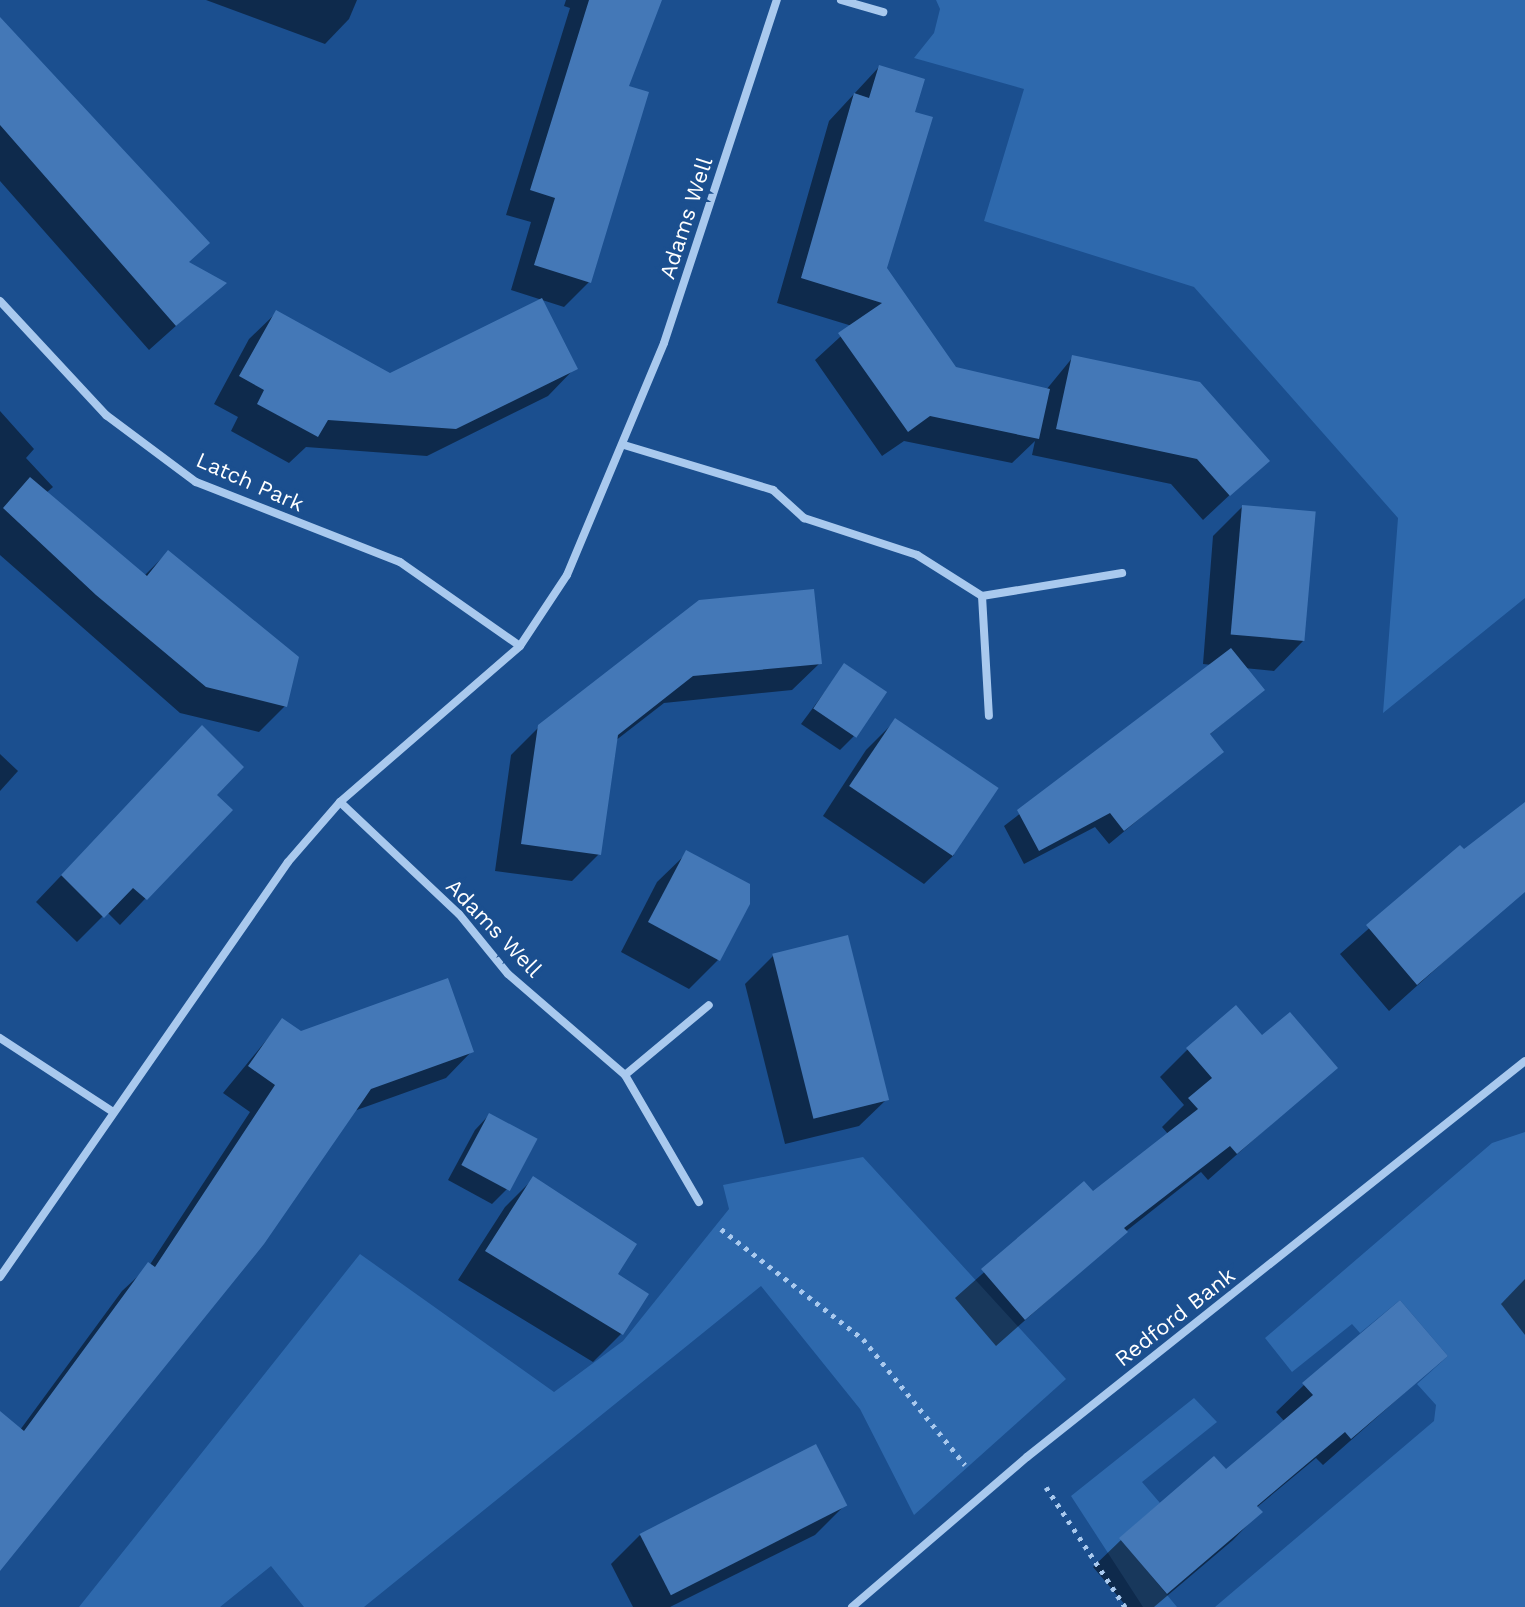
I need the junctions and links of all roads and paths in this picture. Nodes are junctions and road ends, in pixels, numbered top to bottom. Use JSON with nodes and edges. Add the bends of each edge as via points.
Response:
{"nodes":[{"id":1,"x":777,"y":0,"type":"edge"},
{"id":2,"x":841,"y":0,"type":"edge"},
{"id":3,"x":883,"y":12,"type":"dead end"},
{"id":4,"x":0,"y":301,"type":"edge"},
{"id":5,"x":624,"y":445,"type":"junction"},
{"id":6,"x":1122,"y":573,"type":"dead end"},
{"id":7,"x":982,"y":596,"type":"junction"},
{"id":8,"x":520,"y":646,"type":"junction"},
{"id":9,"x":989,"y":716,"type":"dead end"},
{"id":10,"x":340,"y":802,"type":"junction"},
{"id":11,"x":709,"y":1005,"type":"dead end"},
{"id":12,"x":0,"y":1038,"type":"edge"},
{"id":13,"x":1525,"y":1061,"type":"edge"},
{"id":14,"x":625,"y":1075,"type":"junction"},
{"id":15,"x":113,"y":1112,"type":"junction"},
{"id":16,"x":699,"y":1202,"type":"joint"},
{"id":17,"x":0,"y":1277,"type":"edge"},
{"id":18,"x":1027,"y":1457,"type":"junction"},
{"id":19,"x":985,"y":1491,"type":"junction"},
{"id":20,"x":852,"y":1607,"type":"edge"},
{"id":21,"x":1125,"y":1607,"type":"edge"}],
"edges":[{"from":1,"to":5,"type":"street","name":"Adams Well","via":[[664,343]]},
{"from":2,"to":3,"type":"street"},
{"from":4,"to":8,"type":"street","name":"Latch Park","via":[[106,415],[196,482],[400,562]]},
{"from":5,"to":7,"type":"street","via":[[773,490],[804,518],[917,555]]},
{"from":5,"to":8,"type":"street","name":"Adams Well","via":[[567,575]]},
{"from":6,"to":7,"type":"street"},
{"from":7,"to":9,"type":"street"},
{"from":8,"to":10,"type":"street","name":"Adams Well"},
{"from":10,"to":14,"type":"street","name":"Adams Well","via":[[459,914],[508,974]]},
{"from":10,"to":15,"type":"street","name":"Adams Well","via":[[234,935]]},
{"from":11,"to":14,"type":"street"},
{"from":12,"to":15,"type":"street"},
{"from":13,"to":18,"type":"street","name":"Redford Bank"},
{"from":14,"to":16,"type":"street","name":"Adams Well"},
{"from":15,"to":17,"type":"street","name":"Adams Well"},
{"from":16,"to":19,"type":"path","via":[[718,1226],[863,1339]]},
{"from":18,"to":19,"type":"street","name":"Redford Bank"},
{"from":18,"to":21,"type":"path"},
{"from":19,"to":20,"type":"street","name":"Redford Bank"}]}
